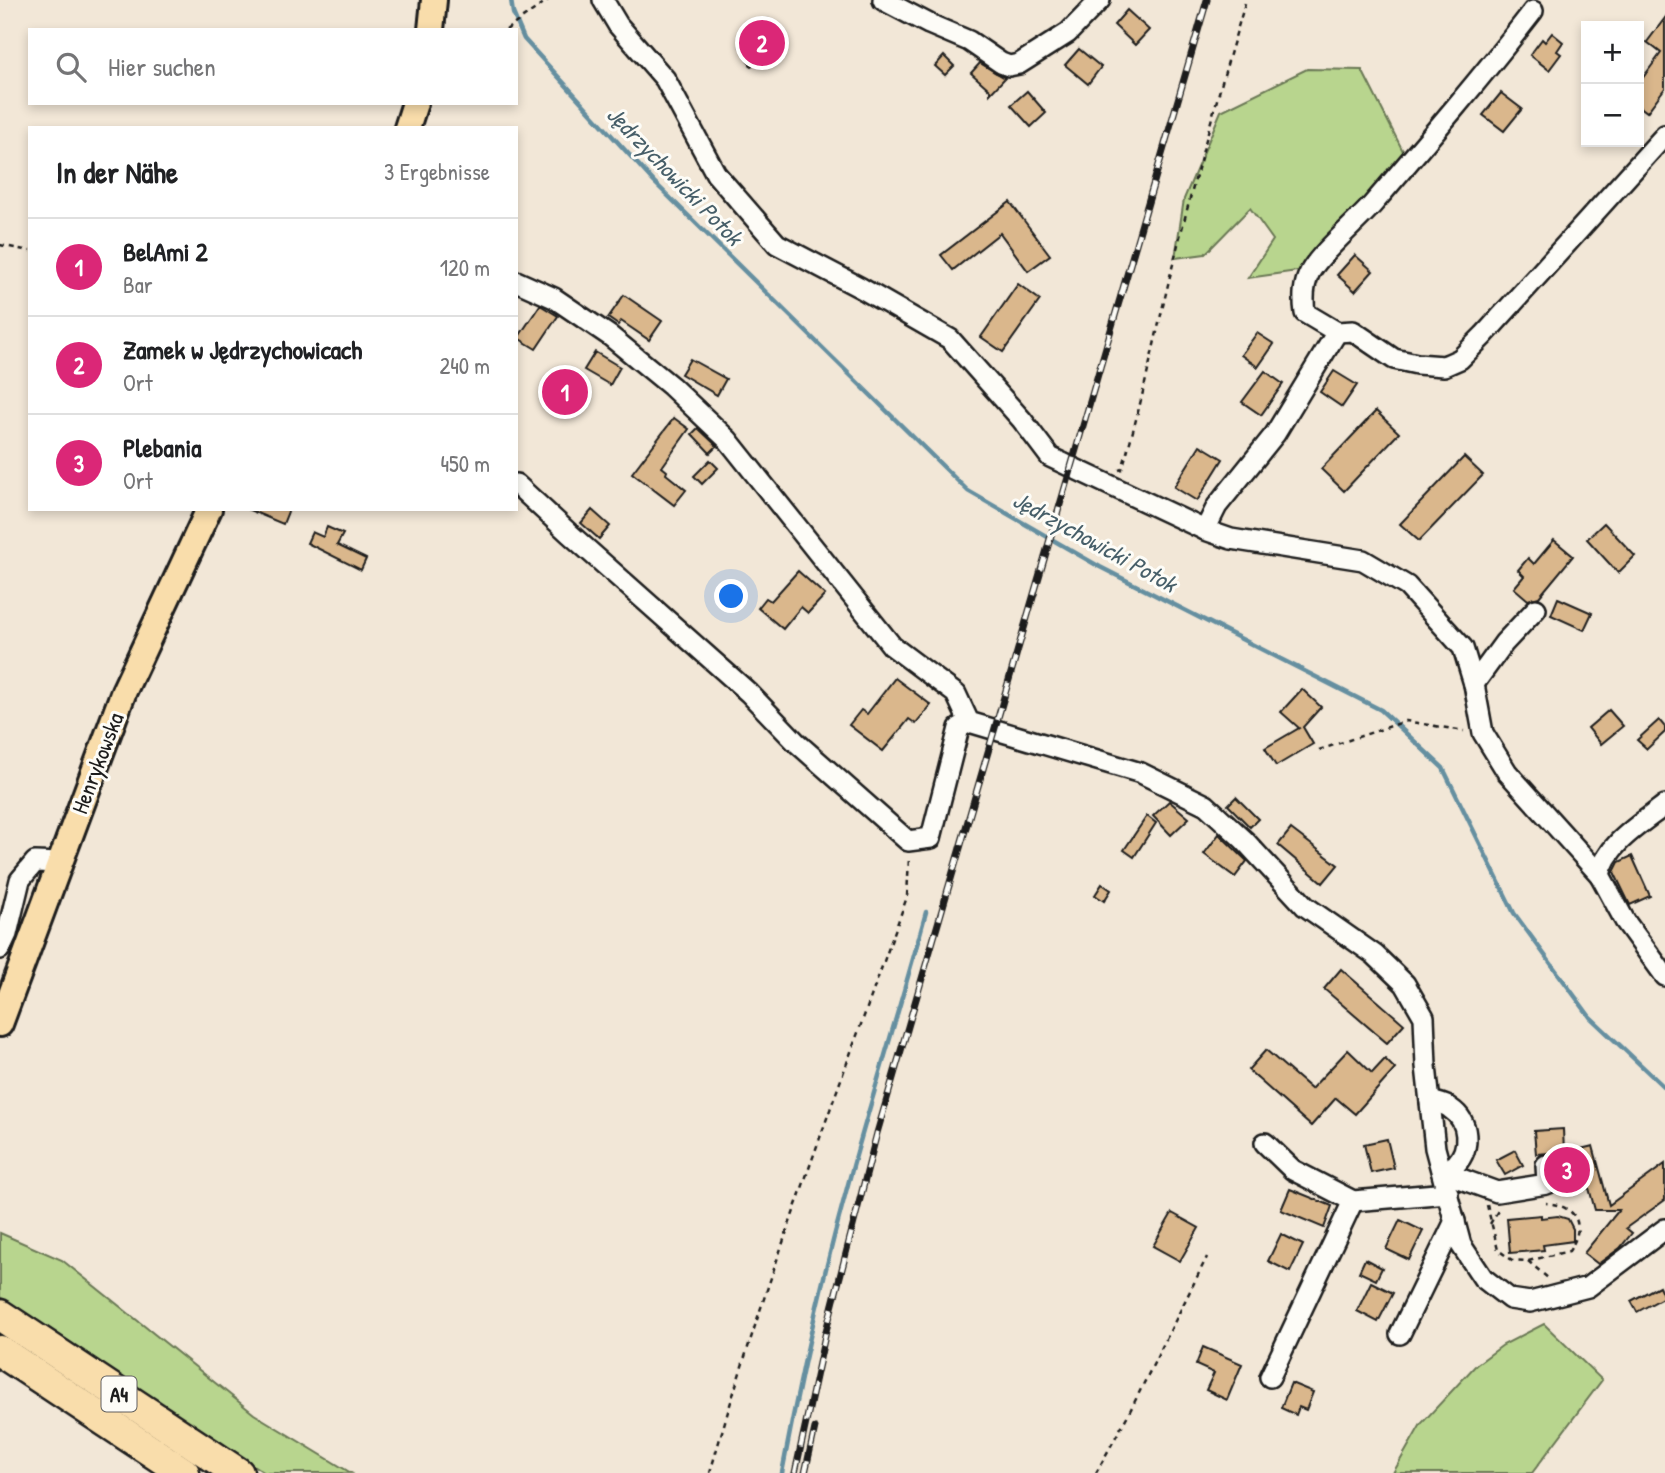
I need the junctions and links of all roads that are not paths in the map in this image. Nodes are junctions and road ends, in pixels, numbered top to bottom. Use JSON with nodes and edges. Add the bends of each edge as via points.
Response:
{"nodes":[{"id":1,"x":434,"y":0,"type":"edge"},
{"id":2,"x":603,"y":0,"type":"edge"},
{"id":3,"x":883,"y":0,"type":"edge"},
{"id":4,"x":1100,"y":0,"type":"edge"},
{"id":5,"x":1533,"y":11,"type":"dead end"},
{"id":6,"x":431,"y":28,"type":"edge"},
{"id":7,"x":414,"y":105,"type":"edge"},
{"id":8,"x":408,"y":126,"type":"edge"},
{"id":9,"x":1665,"y":135,"type":"edge"},
{"id":10,"x":518,"y":282,"type":"edge"},
{"id":11,"x":1337,"y":332,"type":"junction"},
{"id":12,"x":518,"y":486,"type":"edge"},
{"id":13,"x":208,"y":511,"type":"edge"},
{"id":14,"x":1205,"y":530,"type":"junction"},
{"id":15,"x":1536,"y":609,"type":"dead end"},
{"id":16,"x":1474,"y":684,"type":"junction"},
{"id":17,"x":969,"y":722,"type":"junction"},
{"id":18,"x":1665,"y":805,"type":"edge"},
{"id":19,"x":60,"y":863,"type":"junction"},
{"id":20,"x":1600,"y":875,"type":"junction"},
{"id":21,"x":0,"y":949,"type":"edge"},
{"id":22,"x":1665,"y":976,"type":"edge"},
{"id":23,"x":0,"y":1024,"type":"edge"},
{"id":24,"x":1430,"y":1101,"type":"junction"},
{"id":25,"x":1265,"y":1143,"type":"dead end"},
{"id":26,"x":1546,"y":1165,"type":"dead end"},
{"id":27,"x":1442,"y":1172,"type":"junction"},
{"id":28,"x":1448,"y":1193,"type":"junction"},
{"id":29,"x":1353,"y":1201,"type":"junction"},
{"id":30,"x":1455,"y":1221,"type":"junction"},
{"id":31,"x":1663,"y":1234,"type":"edge"},
{"id":32,"x":0,"y":1315,"type":"edge"},
{"id":33,"x":1400,"y":1334,"type":"dead end"},
{"id":34,"x":0,"y":1351,"type":"edge"},
{"id":35,"x":1270,"y":1377,"type":"dead end"},
{"id":36,"x":184,"y":1473,"type":"edge"},
{"id":37,"x":238,"y":1473,"type":"edge"}],
"edges":[{"from":1,"to":6,"type":"main road"},
{"from":2,"to":14,"type":"street","via":[[618,25],[665,79],[716,174],[777,244],[950,339],[1050,457]]},
{"from":3,"to":4,"type":"street","via":[[969,41],[1009,66],[1068,33]]},
{"from":5,"to":11,"type":"street","via":[[1479,81],[1311,269],[1305,283],[1305,313]]},
{"from":7,"to":8,"type":"main road"},
{"from":9,"to":11,"type":"street","via":[[1460,359],[1444,366],[1394,359],[1353,331]]},
{"from":10,"to":17,"type":"street","via":[[554,298],[610,336],[728,440],[892,646],[956,694]]},
{"from":11,"to":14,"type":"street","via":[[1275,434],[1217,506]]},
{"from":12,"to":17,"type":"street","via":[[908,841],[931,838],[959,728]]},
{"from":13,"to":19,"type":"main road","name":"Henrykowska","via":[[124,691]]},
{"from":14,"to":16,"type":"street","via":[[1231,539],[1363,560],[1407,586],[1463,648]]},
{"from":15,"to":16,"type":"street"},
{"from":16,"to":20,"type":"street","via":[[1483,733],[1507,772]]},
{"from":17,"to":24,"type":"street","via":[[1141,773],[1206,805],[1305,906],[1375,955],[1405,984],[1424,1017]]},
{"from":18,"to":20,"type":"street","via":[[1627,834],[1603,862]]},
{"from":19,"to":21,"type":"street","via":[[35,862],[20,880]]},
{"from":19,"to":23,"type":"main road","name":"Henrykowska"},
{"from":20,"to":22,"type":"street","via":[[1625,921]]},
{"from":24,"to":27,"type":"street"},
{"from":24,"to":27,"type":"street","via":[[1450,1107],[1463,1120],[1466,1137],[1465,1150],[1455,1165]]},
{"from":25,"to":29,"type":"street","via":[[1293,1170]]},
{"from":26,"to":27,"type":"street","via":[[1547,1185],[1497,1192]]},
{"from":27,"to":28,"type":"street"},
{"from":28,"to":29,"type":"street"},
{"from":28,"to":30,"type":"street"},
{"from":29,"to":35,"type":"street"},
{"from":30,"to":31,"type":"street","via":[[1461,1245],[1483,1278],[1510,1299],[1530,1302],[1588,1287]]},
{"from":30,"to":33,"type":"street"},
{"from":32,"to":37,"type":"highway","number":"A4"},
{"from":34,"to":36,"type":"highway","number":"A4"}]}
